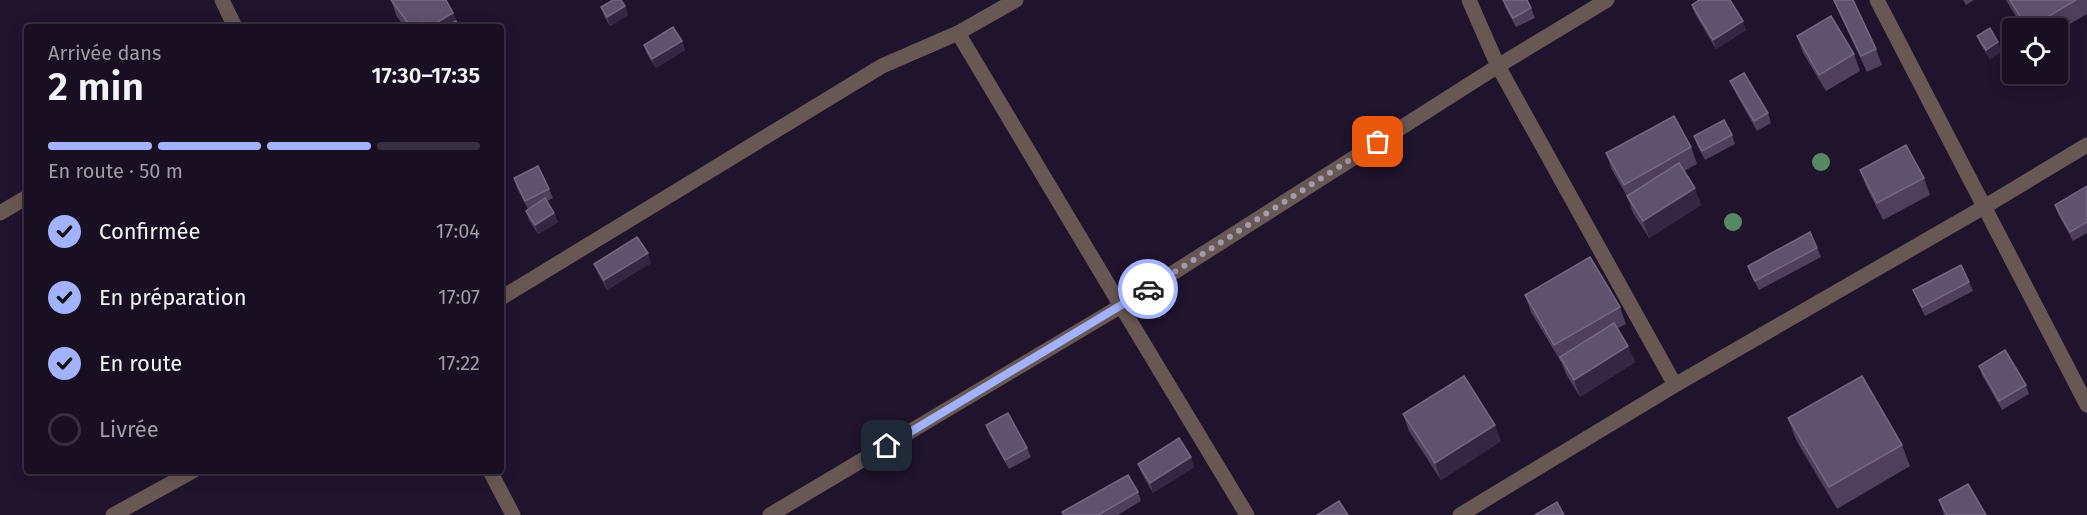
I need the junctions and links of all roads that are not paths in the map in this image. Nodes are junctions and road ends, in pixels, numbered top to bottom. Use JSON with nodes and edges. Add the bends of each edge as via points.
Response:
{"nodes":[{"id":1,"x":222,"y":0,"type":"edge"},
{"id":2,"x":1016,"y":0,"type":"edge"},
{"id":3,"x":1468,"y":0,"type":"edge"},
{"id":4,"x":1606,"y":0,"type":"edge"},
{"id":5,"x":1877,"y":0,"type":"edge"},
{"id":6,"x":234,"y":24,"type":"edge"},
{"id":7,"x":958,"y":33,"type":"junction"},
{"id":8,"x":1498,"y":66,"type":"junction"},
{"id":9,"x":2087,"y":145,"type":"edge"},
{"id":10,"x":24,"y":199,"type":"edge"},
{"id":11,"x":1984,"y":207,"type":"junction"},
{"id":12,"x":0,"y":213,"type":"edge"},
{"id":13,"x":504,"y":296,"type":"edge"},
{"id":14,"x":1120,"y":306,"type":"junction"},
{"id":15,"x":1675,"y":385,"type":"junction"},
{"id":16,"x":2087,"y":405,"type":"edge"},
{"id":17,"x":188,"y":474,"type":"edge"},
{"id":18,"x":492,"y":474,"type":"edge"},
{"id":19,"x":113,"y":515,"type":"edge"},
{"id":20,"x":513,"y":515,"type":"edge"},
{"id":21,"x":770,"y":515,"type":"edge"},
{"id":22,"x":1247,"y":515,"type":"edge"},
{"id":23,"x":1460,"y":515,"type":"edge"}],
"edges":[{"from":1,"to":6,"type":"street"},
{"from":2,"to":7,"type":"street"},
{"from":3,"to":8,"type":"street"},
{"from":4,"to":8,"type":"street"},
{"from":5,"to":11,"type":"street"},
{"from":7,"to":13,"type":"street","via":[[882,66]]},
{"from":7,"to":14,"type":"street"},
{"from":8,"to":14,"type":"street"},
{"from":8,"to":15,"type":"street"},
{"from":9,"to":11,"type":"street"},
{"from":10,"to":12,"type":"street"},
{"from":11,"to":15,"type":"street"},
{"from":11,"to":16,"type":"street"},
{"from":14,"to":21,"type":"street"},
{"from":14,"to":22,"type":"street"},
{"from":15,"to":23,"type":"street"},
{"from":17,"to":19,"type":"street"},
{"from":18,"to":20,"type":"street"}]}
